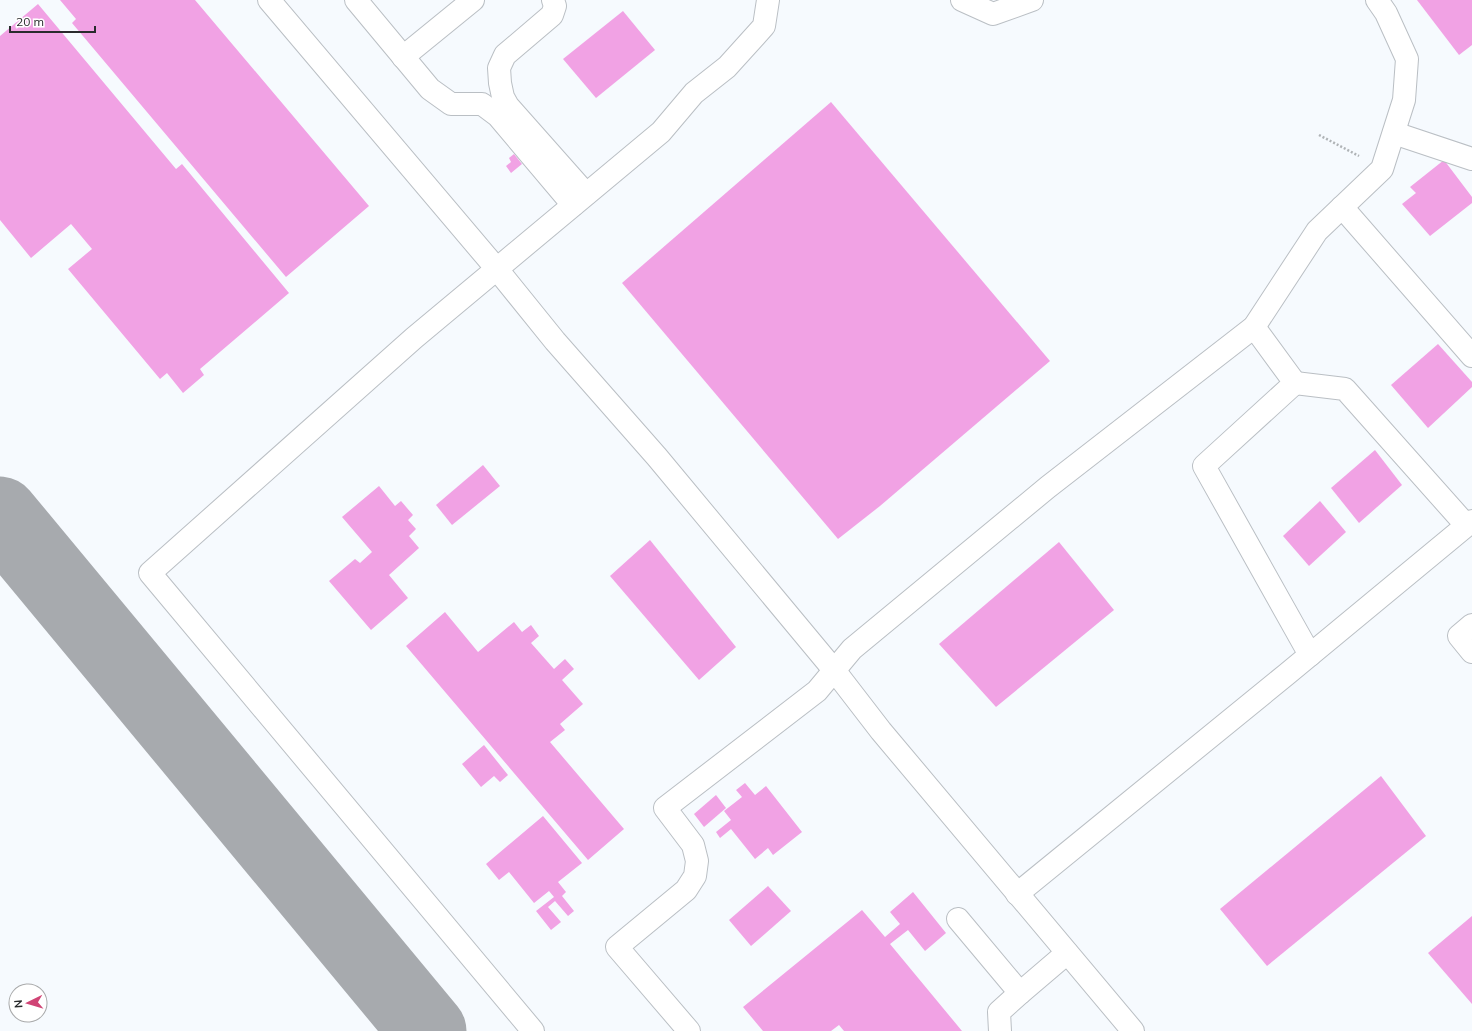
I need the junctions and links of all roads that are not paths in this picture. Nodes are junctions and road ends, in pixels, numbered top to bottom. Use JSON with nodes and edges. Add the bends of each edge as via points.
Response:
{"nodes":[{"id":1,"x":269,"y":0,"type":"edge"},
{"id":2,"x":356,"y":0,"type":"edge"},
{"id":3,"x":473,"y":0,"type":"edge"},
{"id":4,"x":552,"y":0,"type":"edge"},
{"id":5,"x":768,"y":0,"type":"edge"},
{"id":6,"x":962,"y":0,"type":"edge"},
{"id":7,"x":1032,"y":0,"type":"edge"},
{"id":8,"x":1376,"y":0,"type":"edge"},
{"id":9,"x":403,"y":57,"type":"junction"},
{"id":10,"x":1394,"y":133,"type":"junction"},
{"id":11,"x":1472,"y":159,"type":"edge"},
{"id":12,"x":580,"y":199,"type":"junction"},
{"id":13,"x":1342,"y":207,"type":"junction"},
{"id":14,"x":496,"y":268,"type":"junction"},
{"id":15,"x":1254,"y":326,"type":"junction"},
{"id":16,"x":1472,"y":356,"type":"edge"},
{"id":17,"x":1295,"y":383,"type":"junction"},
{"id":18,"x":1469,"y":523,"type":"edge"},
{"id":19,"x":1472,"y":624,"type":"edge"},
{"id":20,"x":1472,"y":652,"type":"edge"},
{"id":21,"x":1310,"y":655,"type":"junction"},
{"id":22,"x":834,"y":670,"type":"junction"},
{"id":23,"x":1017,"y":894,"type":"junction"},
{"id":24,"x":958,"y":918,"type":"dead end"},
{"id":25,"x":1067,"y":954,"type":"junction"},
{"id":26,"x":1020,"y":993,"type":"junction"},
{"id":27,"x":533,"y":1031,"type":"edge"},
{"id":28,"x":689,"y":1031,"type":"edge"},
{"id":29,"x":1000,"y":1031,"type":"edge"},
{"id":30,"x":1133,"y":1031,"type":"edge"}],
"edges":[{"from":1,"to":14,"type":"lane"},
{"from":2,"to":9,"type":"lane"},
{"from":3,"to":9,"type":"lane"},
{"from":4,"to":12,"type":"lane","via":[[555,6],[552,15],[505,55],[499,68],[500,83],[508,106]]},
{"from":5,"to":12,"type":"lane","via":[[764,26],[727,67],[694,93],[661,132]]},
{"from":6,"to":7,"type":"lane","via":[[993,14]]},
{"from":8,"to":10,"type":"lane","via":[[1386,13],[1407,59],[1404,100]]},
{"from":9,"to":12,"type":"lane","via":[[430,89],[451,104],[482,104],[498,116]]},
{"from":10,"to":11,"type":"lane"},
{"from":10,"to":13,"type":"lane","via":[[1382,169]]},
{"from":12,"to":14,"type":"lane"},
{"from":13,"to":15,"type":"lane","via":[[1317,231]]},
{"from":13,"to":16,"type":"lane"},
{"from":14,"to":22,"type":"lane","via":[[555,341],[657,456]]},
{"from":14,"to":27,"type":"lane","via":[[150,573]]},
{"from":15,"to":17,"type":"lane"},
{"from":15,"to":22,"type":"lane","via":[[1048,487],[852,649]]},
{"from":17,"to":18,"type":"lane","via":[[1345,389]]},
{"from":17,"to":21,"type":"lane","via":[[1204,466]]},
{"from":18,"to":21,"type":"lane"},
{"from":19,"to":20,"type":"lane","via":[[1459,636]]},
{"from":21,"to":23,"type":"lane"},
{"from":22,"to":23,"type":"lane"},
{"from":22,"to":28,"type":"lane","via":[[817,691],[665,808],[693,845],[697,861],[695,876],[686,890],[617,947]]},
{"from":23,"to":25,"type":"lane"},
{"from":24,"to":26,"type":"lane"},
{"from":25,"to":26,"type":"lane"},
{"from":25,"to":30,"type":"lane"},
{"from":26,"to":29,"type":"lane","via":[[999,1012]]}]}
